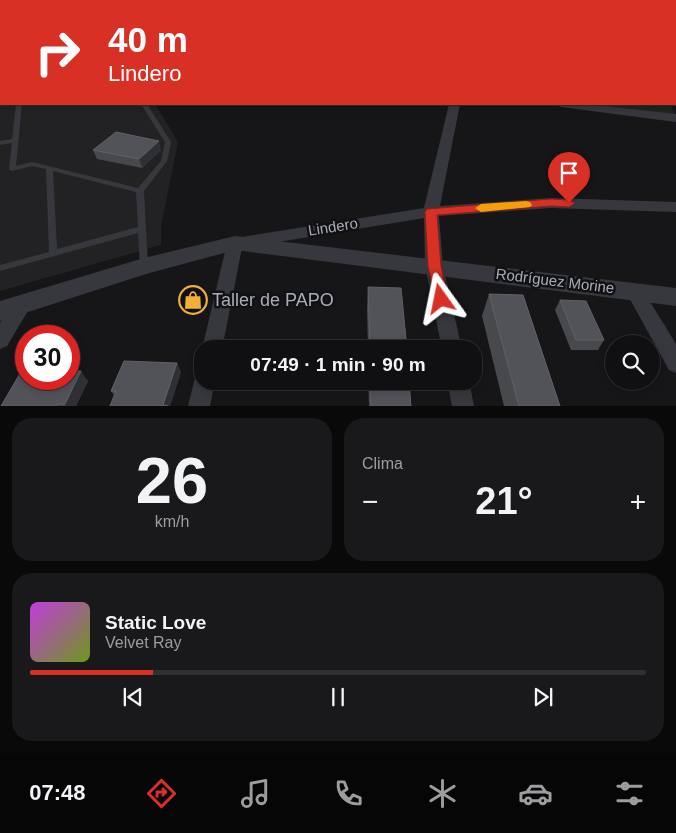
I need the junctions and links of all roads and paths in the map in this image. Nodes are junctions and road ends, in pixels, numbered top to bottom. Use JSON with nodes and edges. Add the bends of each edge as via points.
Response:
{"nodes":[{"id":1,"x":18,"y":105,"type":"edge"},
{"id":2,"x":145,"y":105,"type":"edge"},
{"id":3,"x":454,"y":105,"type":"edge"},
{"id":4,"x":569,"y":105,"type":"edge"},
{"id":5,"x":676,"y":118,"type":"edge"},
{"id":6,"x":15,"y":140,"type":"junction"},
{"id":7,"x":0,"y":143,"type":"edge"},
{"id":8,"x":49,"y":169,"type":"junction"},
{"id":9,"x":140,"y":191,"type":"junction"},
{"id":10,"x":676,"y":207,"type":"edge"},
{"id":11,"x":431,"y":212,"type":"junction"},
{"id":12,"x":142,"y":229,"type":"junction"},
{"id":13,"x":236,"y":243,"type":"junction"},
{"id":14,"x":53,"y":253,"type":"junction"},
{"id":15,"x":144,"y":266,"type":"junction"},
{"id":16,"x":434,"y":266,"type":"junction"},
{"id":17,"x":0,"y":268,"type":"edge"},
{"id":18,"x":635,"y":292,"type":"junction"},
{"id":19,"x":676,"y":297,"type":"edge"},
{"id":20,"x":23,"y":304,"type":"junction"},
{"id":21,"x":0,"y":311,"type":"edge"},
{"id":22,"x":0,"y":340,"type":"edge"},
{"id":23,"x":214,"y":340,"type":"edge"},
{"id":24,"x":450,"y":340,"type":"edge"},
{"id":25,"x":676,"y":363,"type":"edge"},
{"id":26,"x":202,"y":390,"type":"edge"},
{"id":27,"x":460,"y":390,"type":"edge"},
{"id":28,"x":199,"y":406,"type":"edge"},
{"id":29,"x":463,"y":406,"type":"edge"}],
"edges":[{"from":1,"to":6,"type":"lane"},
{"from":2,"to":9,"type":"lane","via":[[168,142],[164,161]]},
{"from":3,"to":11,"type":"street"},
{"from":4,"to":5,"type":"street"},
{"from":6,"to":7,"type":"lane"},
{"from":6,"to":8,"type":"lane","via":[[12,169],[32,164]]},
{"from":8,"to":9,"type":"lane"},
{"from":8,"to":14,"type":"lane"},
{"from":9,"to":12,"type":"lane"},
{"from":10,"to":11,"type":"street","name":"Lindero","via":[[551,202]]},
{"from":11,"to":13,"type":"street","name":"Lindero"},
{"from":11,"to":16,"type":"street"},
{"from":12,"to":14,"type":"lane"},
{"from":12,"to":15,"type":"lane"},
{"from":13,"to":15,"type":"street","name":"Lindero"},
{"from":13,"to":16,"type":"street"},
{"from":13,"to":23,"type":"street"},
{"from":14,"to":17,"type":"lane"},
{"from":15,"to":20,"type":"street","name":"Lindero"},
{"from":16,"to":18,"type":"street","name":"Rodríguez Morine"},
{"from":16,"to":24,"type":"street"},
{"from":18,"to":19,"type":"street","name":"Rodríguez Morine"},
{"from":18,"to":25,"type":"street"},
{"from":20,"to":21,"type":"street","name":"Lindero"},
{"from":20,"to":22,"type":"street"},
{"from":26,"to":28,"type":"street"},
{"from":27,"to":29,"type":"street"}]}
